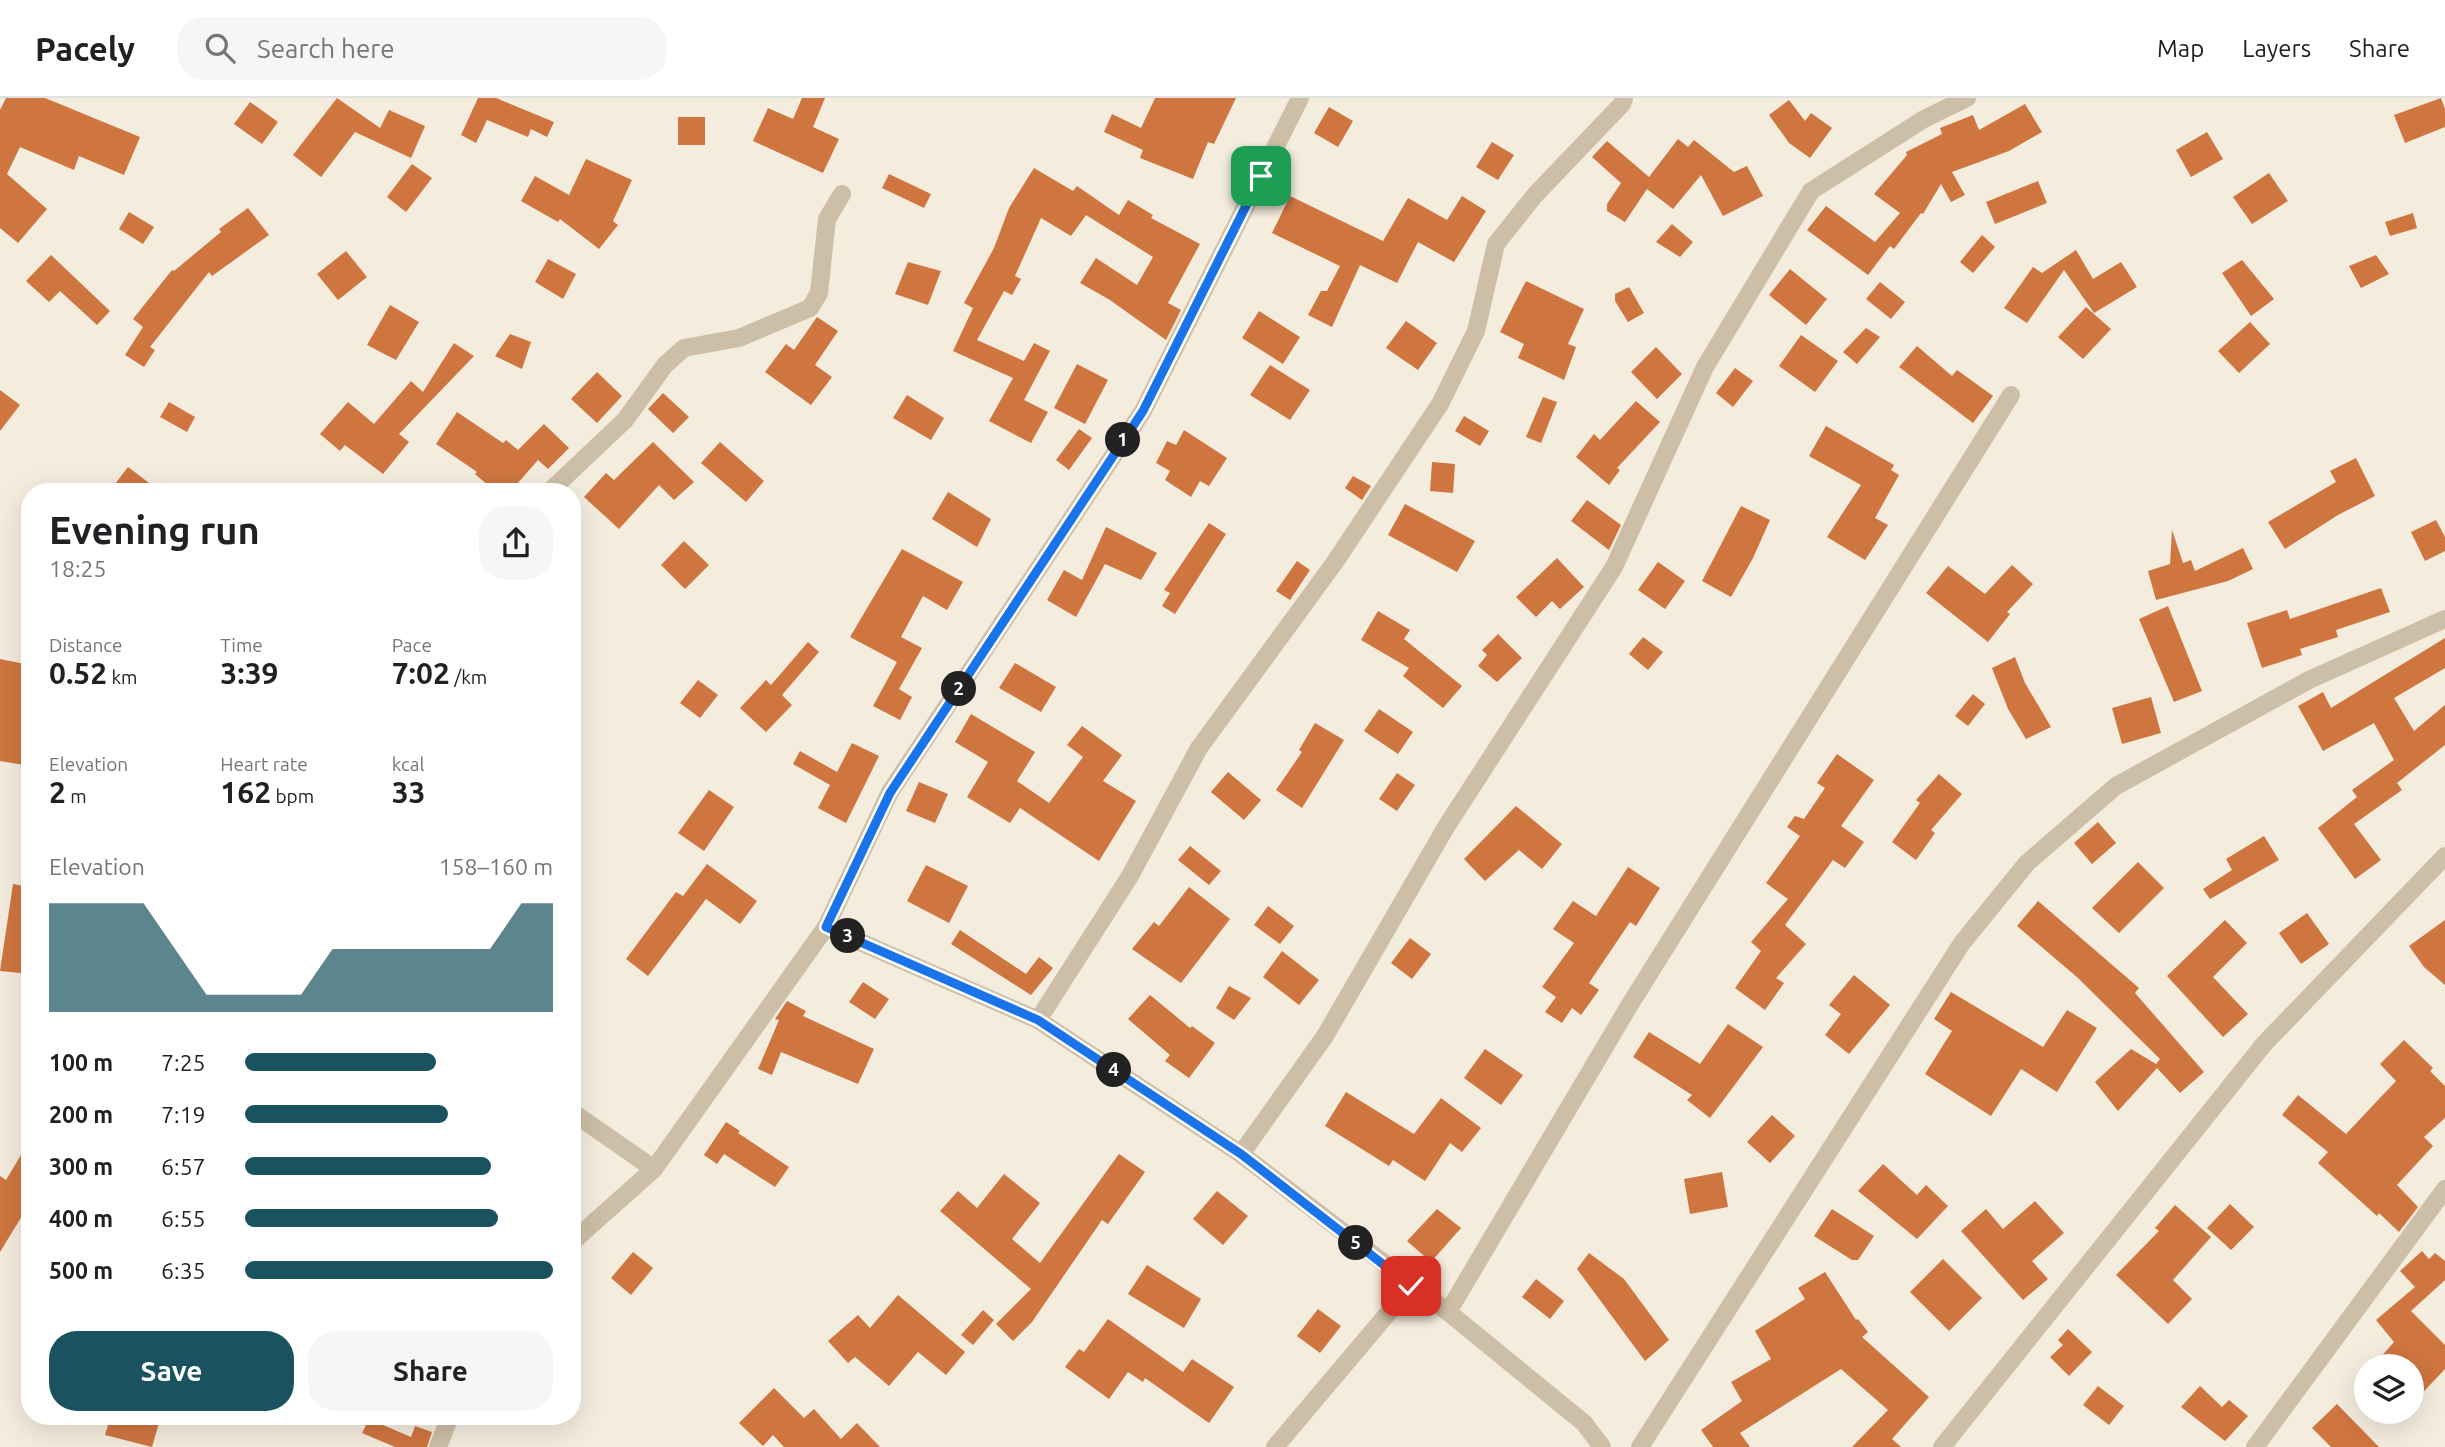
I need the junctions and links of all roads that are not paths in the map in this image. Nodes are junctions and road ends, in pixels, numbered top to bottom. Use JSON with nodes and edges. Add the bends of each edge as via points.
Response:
{"nodes":[{"id":1,"x":1300,"y":98,"type":"edge"},
{"id":2,"x":1624,"y":98,"type":"edge"},
{"id":3,"x":1967,"y":98,"type":"edge"},
{"id":4,"x":842,"y":194,"type":"dead end"},
{"id":5,"x":2011,"y":395,"type":"dead end"},
{"id":6,"x":558,"y":483,"type":"edge"},
{"id":7,"x":2445,"y":619,"type":"edge"},
{"id":8,"x":2445,"y":856,"type":"edge"},
{"id":9,"x":826,"y":927,"type":"junction"},
{"id":10,"x":1038,"y":1020,"type":"junction"},
{"id":11,"x":581,"y":1118,"type":"edge"},
{"id":12,"x":1241,"y":1154,"type":"junction"},
{"id":13,"x":654,"y":1169,"type":"junction"},
{"id":14,"x":2445,"y":1188,"type":"edge"},
{"id":15,"x":581,"y":1234,"type":"edge"},
{"id":16,"x":1411,"y":1286,"type":"junction"},
{"id":17,"x":1448,"y":1312,"type":"junction"},
{"id":18,"x":447,"y":1425,"type":"edge"},
{"id":19,"x":438,"y":1447,"type":"edge"},
{"id":20,"x":1275,"y":1447,"type":"edge"},
{"id":21,"x":1602,"y":1447,"type":"edge"},
{"id":22,"x":1640,"y":1447,"type":"edge"},
{"id":23,"x":1942,"y":1447,"type":"edge"},
{"id":24,"x":2255,"y":1447,"type":"edge"}],
"edges":[{"from":1,"to":9,"type":"street","via":[[1143,411],[890,793]]},
{"from":2,"to":10,"type":"street","via":[[1496,244],[1476,331],[1440,404],[1364,520],[1199,748],[1130,876]]},
{"from":3,"to":12,"type":"street","via":[[1924,118],[1811,191],[1705,367],[1614,567],[1446,827],[1325,1036]]},
{"from":4,"to":6,"type":"street","via":[[827,219],[818,293],[810,308],[739,338],[684,348],[665,365],[625,420]]},
{"from":5,"to":17,"type":"street","via":[[1629,1006]]},
{"from":7,"to":22,"type":"street","via":[[2309,681],[2116,786],[2027,863],[1962,943]]},
{"from":8,"to":23,"type":"street","via":[[2264,1044]]},
{"from":9,"to":10,"type":"street"},
{"from":9,"to":13,"type":"street"},
{"from":10,"to":12,"type":"street"},
{"from":11,"to":13,"type":"street"},
{"from":12,"to":16,"type":"street"},
{"from":13,"to":15,"type":"street"},
{"from":14,"to":24,"type":"street"},
{"from":16,"to":17,"type":"street"},
{"from":16,"to":20,"type":"street"},
{"from":17,"to":21,"type":"street","via":[[1584,1423]]},
{"from":18,"to":19,"type":"street"}]}
